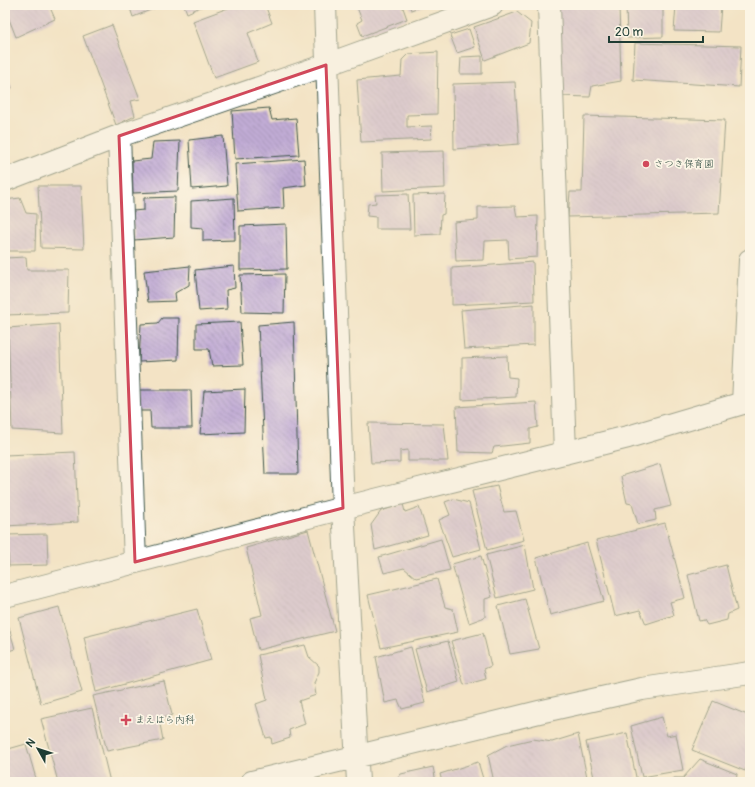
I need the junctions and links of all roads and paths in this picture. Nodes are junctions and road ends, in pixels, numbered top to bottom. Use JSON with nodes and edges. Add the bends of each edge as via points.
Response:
{"nodes":[{"id":1,"x":324,"y":5,"type":"edge"},
{"id":2,"x":492,"y":5,"type":"edge"},
{"id":3,"x":549,"y":5,"type":"edge"},
{"id":4,"x":326,"y":65,"type":"junction"},
{"id":5,"x":119,"y":136,"type":"junction"},
{"id":6,"x":5,"y":180,"type":"edge"},
{"id":7,"x":750,"y":260,"type":"edge"},
{"id":8,"x":746,"y":402,"type":"edge"},
{"id":9,"x":565,"y":453,"type":"junction"},
{"id":10,"x":343,"y":508,"type":"junction"},
{"id":11,"x":135,"y":562,"type":"junction"},
{"id":12,"x":5,"y":596,"type":"edge"},
{"id":13,"x":750,"y":673,"type":"edge"},
{"id":14,"x":357,"y":756,"type":"junction"},
{"id":15,"x":252,"y":782,"type":"edge"},
{"id":16,"x":358,"y":782,"type":"edge"}],
"edges":[{"from":1,"to":4,"type":"street"},
{"from":2,"to":4,"type":"street"},
{"from":3,"to":9,"type":"street"},
{"from":4,"to":5,"type":"street"},
{"from":4,"to":10,"type":"street"},
{"from":5,"to":6,"type":"street"},
{"from":5,"to":11,"type":"street"},
{"from":7,"to":8,"type":"street"},
{"from":8,"to":9,"type":"street"},
{"from":9,"to":10,"type":"street"},
{"from":10,"to":11,"type":"street"},
{"from":10,"to":14,"type":"street"},
{"from":11,"to":12,"type":"street"},
{"from":13,"to":14,"type":"street","via":[[642,689]]},
{"from":14,"to":15,"type":"street"},
{"from":14,"to":16,"type":"street"}]}
